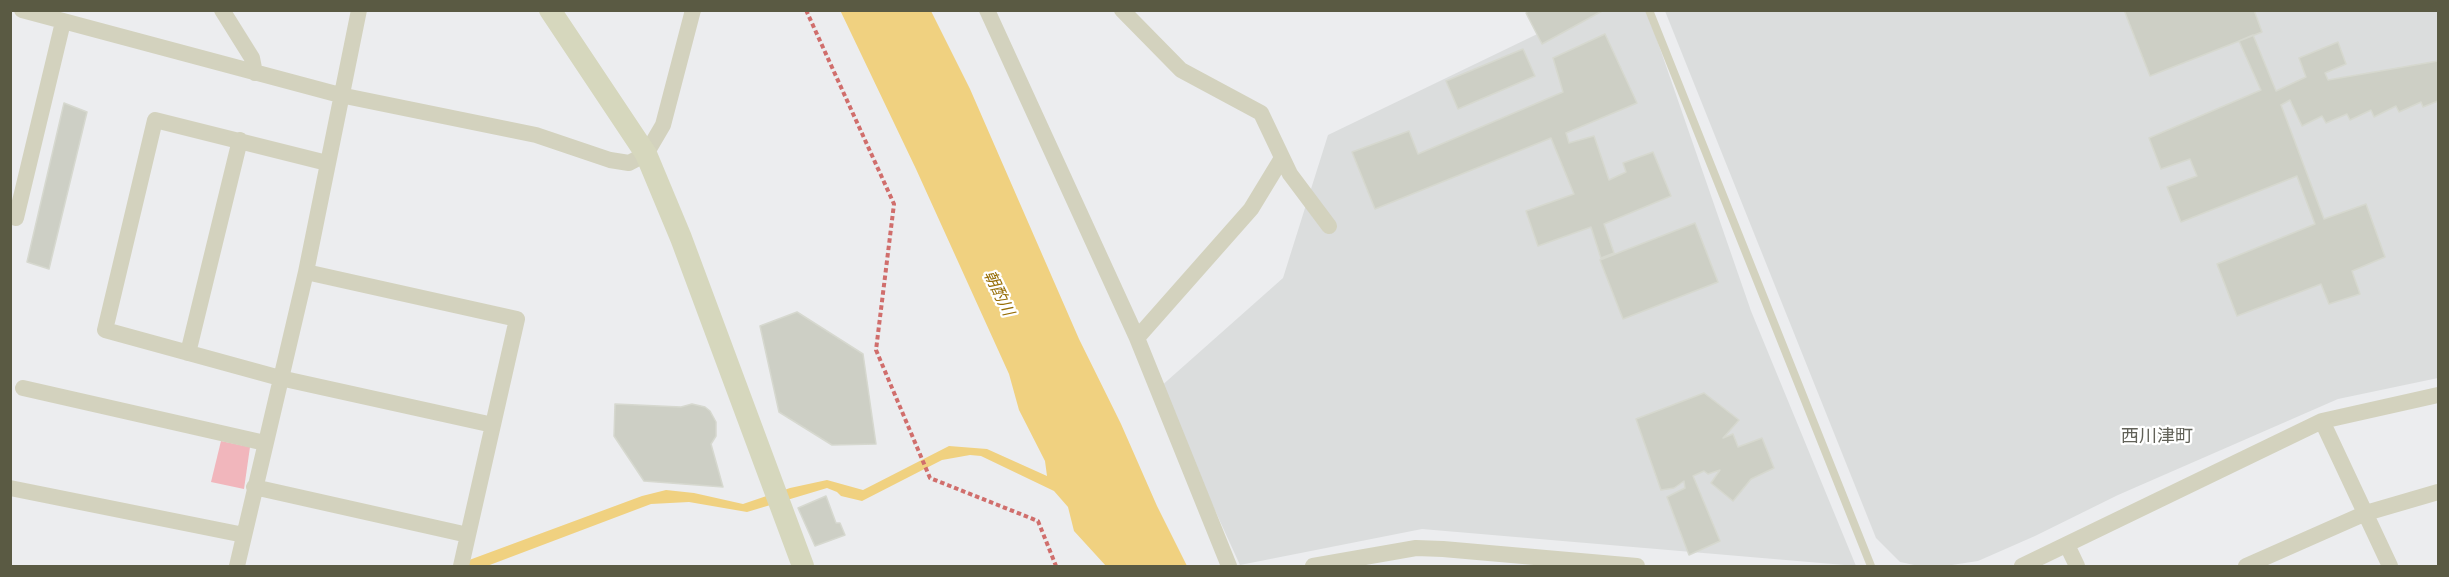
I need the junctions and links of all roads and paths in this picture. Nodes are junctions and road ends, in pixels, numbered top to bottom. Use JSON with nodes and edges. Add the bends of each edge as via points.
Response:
{"nodes":[{"id":1,"x":22,"y":10,"type":"edge"},
{"id":2,"x":222,"y":10,"type":"edge"},
{"id":3,"x":359,"y":10,"type":"edge"},
{"id":4,"x":550,"y":10,"type":"edge"},
{"id":5,"x":693,"y":10,"type":"edge"},
{"id":6,"x":806,"y":10,"type":"edge"},
{"id":7,"x":987,"y":10,"type":"edge"},
{"id":8,"x":1122,"y":10,"type":"edge"},
{"id":9,"x":1648,"y":10,"type":"edge"},
{"id":10,"x":63,"y":22,"type":"junction"},
{"id":11,"x":255,"y":72,"type":"junction"},
{"id":12,"x":340,"y":95,"type":"junction"},
{"id":13,"x":240,"y":140,"type":"junction"},
{"id":14,"x":646,"y":154,"type":"junction"},
{"id":15,"x":1282,"y":158,"type":"junction"},
{"id":16,"x":327,"y":163,"type":"junction"},
{"id":17,"x":16,"y":218,"type":"dead end"},
{"id":18,"x":1329,"y":226,"type":"dead end"},
{"id":19,"x":306,"y":272,"type":"junction"},
{"id":20,"x":1137,"y":338,"type":"junction"},
{"id":21,"x":188,"y":353,"type":"junction"},
{"id":22,"x":280,"y":378,"type":"junction"},
{"id":23,"x":23,"y":388,"type":"dead end"},
{"id":24,"x":2439,"y":394,"type":"edge"},
{"id":25,"x":2322,"y":422,"type":"junction"},
{"id":26,"x":493,"y":424,"type":"junction"},
{"id":27,"x":264,"y":443,"type":"junction"},
{"id":28,"x":255,"y":487,"type":"junction"},
{"id":29,"x":10,"y":488,"type":"edge"},
{"id":30,"x":2439,"y":492,"type":"edge"},
{"id":31,"x":2366,"y":513,"type":"junction"},
{"id":32,"x":244,"y":535,"type":"junction"},
{"id":33,"x":468,"y":535,"type":"junction"},
{"id":34,"x":2067,"y":545,"type":"junction"},
{"id":35,"x":461,"y":564,"type":"edge"},
{"id":36,"x":1314,"y":566,"type":"edge"},
{"id":37,"x":1618,"y":566,"type":"edge"},
{"id":38,"x":237,"y":567,"type":"edge"},
{"id":39,"x":803,"y":567,"type":"edge"},
{"id":40,"x":1056,"y":567,"type":"edge"},
{"id":41,"x":1229,"y":567,"type":"edge"},
{"id":42,"x":1637,"y":567,"type":"edge"},
{"id":43,"x":1870,"y":567,"type":"edge"},
{"id":44,"x":2022,"y":567,"type":"edge"},
{"id":45,"x":2078,"y":567,"type":"edge"},
{"id":46,"x":2246,"y":567,"type":"edge"},
{"id":47,"x":2390,"y":567,"type":"edge"}],
"edges":[{"from":1,"to":10,"type":"street"},
{"from":2,"to":11,"type":"street","via":[[252,58]]},
{"from":3,"to":12,"type":"street"},
{"from":4,"to":14,"type":"street"},
{"from":5,"to":14,"type":"street","via":[[663,124]]},
{"from":6,"to":40,"type":"path","via":[[894,204],[876,350],[930,478],[1038,521]]},
{"from":7,"to":20,"type":"street"},
{"from":8,"to":15,"type":"street","via":[[1182,70],[1261,113]]},
{"from":9,"to":43,"type":"lane"},
{"from":10,"to":11,"type":"street"},
{"from":10,"to":17,"type":"street"},
{"from":11,"to":12,"type":"street"},
{"from":12,"to":14,"type":"street","via":[[536,135],[610,160],[629,163]]},
{"from":12,"to":16,"type":"street"},
{"from":13,"to":16,"type":"street"},
{"from":13,"to":21,"type":"street"},
{"from":13,"to":21,"type":"street","via":[[154,120],[105,330]]},
{"from":14,"to":39,"type":"street"},
{"from":15,"to":18,"type":"street"},
{"from":15,"to":20,"type":"street","via":[[1251,209]]},
{"from":16,"to":19,"type":"street"},
{"from":19,"to":22,"type":"street"},
{"from":19,"to":26,"type":"street","via":[[517,319]]},
{"from":20,"to":41,"type":"street"},
{"from":21,"to":22,"type":"street"},
{"from":22,"to":26,"type":"street"},
{"from":22,"to":27,"type":"street"},
{"from":23,"to":27,"type":"street"},
{"from":24,"to":25,"type":"street"},
{"from":25,"to":31,"type":"street"},
{"from":25,"to":34,"type":"street"},
{"from":26,"to":33,"type":"street"},
{"from":27,"to":28,"type":"street"},
{"from":28,"to":32,"type":"street"},
{"from":28,"to":33,"type":"street"},
{"from":29,"to":32,"type":"street"},
{"from":30,"to":31,"type":"street"},
{"from":31,"to":46,"type":"street"},
{"from":31,"to":47,"type":"street"},
{"from":32,"to":38,"type":"street"},
{"from":33,"to":35,"type":"street"},
{"from":34,"to":44,"type":"street"},
{"from":34,"to":45,"type":"street"},
{"from":36,"to":37,"type":"street","via":[[1416,548]]},
{"from":37,"to":42,"type":"street"}]}
